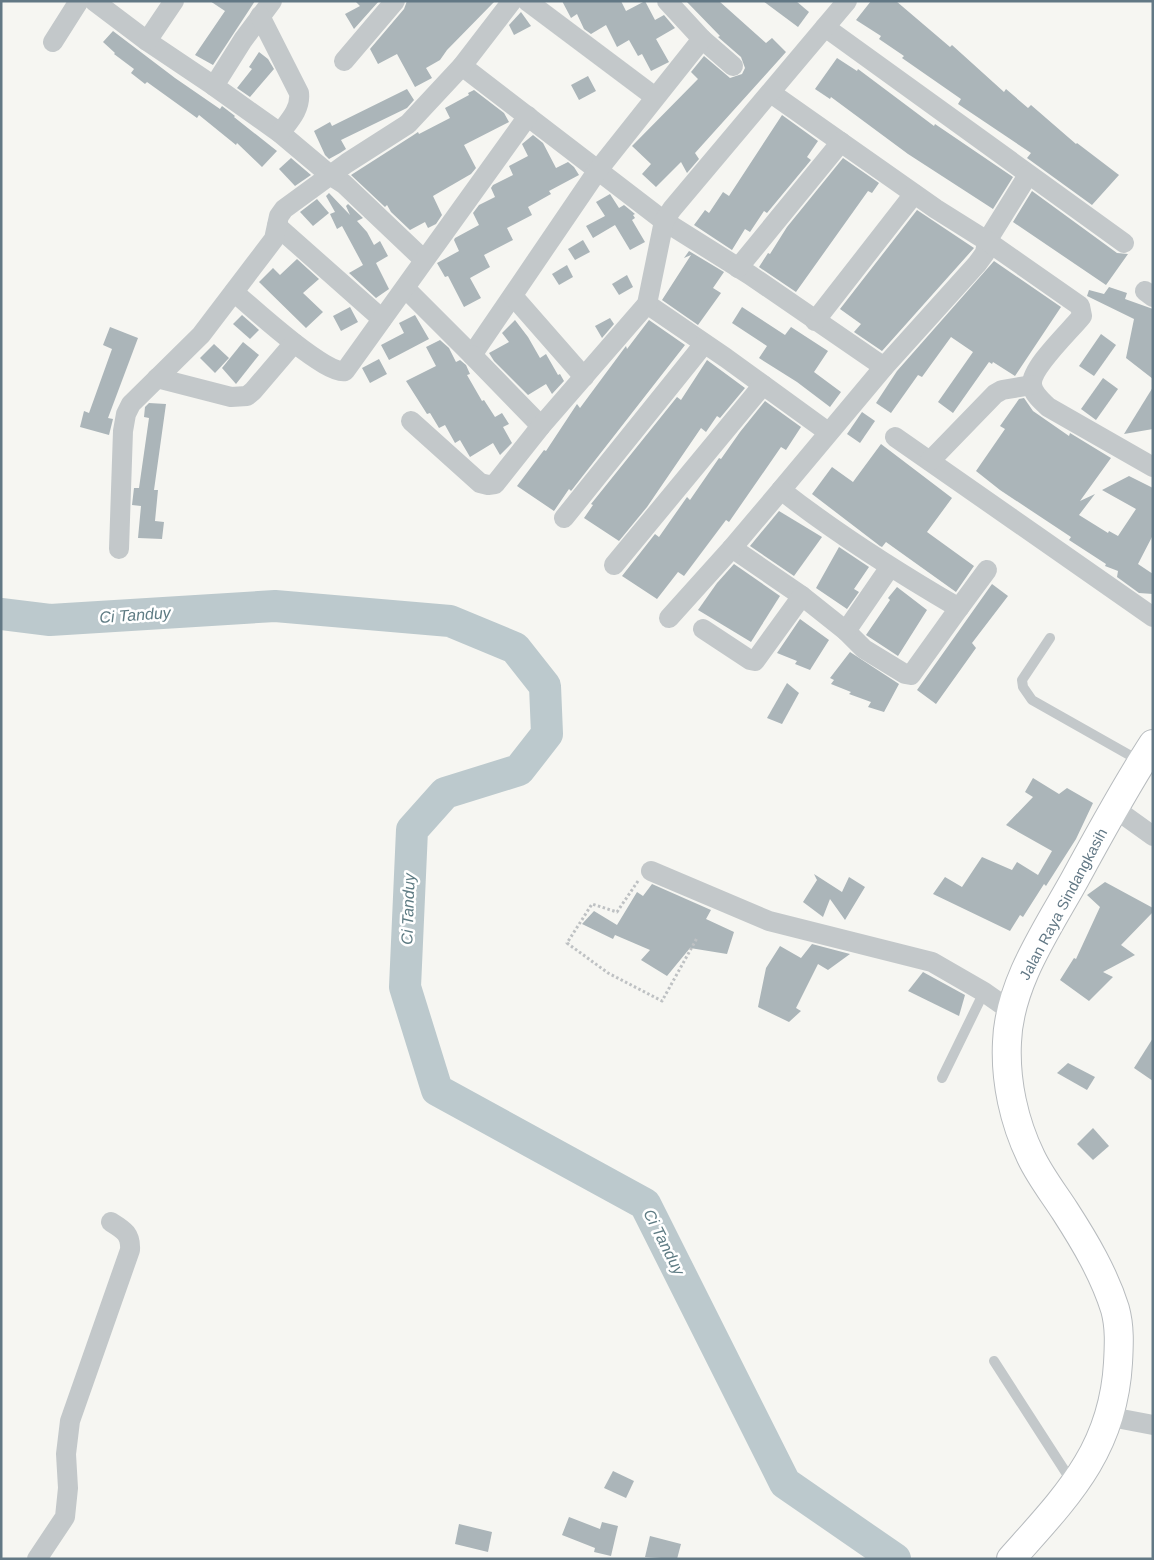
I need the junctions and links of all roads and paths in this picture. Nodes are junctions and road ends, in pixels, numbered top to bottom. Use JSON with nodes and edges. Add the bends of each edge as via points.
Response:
{"nodes":[{"id":1,"x":79,"y":1,"type":"edge"},
{"id":2,"x":94,"y":1,"type":"edge"},
{"id":3,"x":174,"y":1,"type":"edge"},
{"id":4,"x":395,"y":1,"type":"edge"},
{"id":5,"x":512,"y":1,"type":"edge"},
{"id":6,"x":527,"y":1,"type":"edge"},
{"id":7,"x":667,"y":1,"type":"edge"},
{"id":8,"x":847,"y":1,"type":"edge"},
{"id":9,"x":266,"y":9,"type":"edge"},
{"id":10,"x":825,"y":27,"type":"junction"},
{"id":11,"x":702,"y":39,"type":"junction"},
{"id":12,"x":147,"y":41,"type":"junction"},
{"id":13,"x":53,"y":42,"type":"dead end"},
{"id":14,"x":344,"y":61,"type":"dead end"},
{"id":15,"x":462,"y":66,"type":"junction"},
{"id":16,"x":733,"y":66,"type":"dead end"},
{"id":17,"x":214,"y":86,"type":"junction"},
{"id":18,"x":771,"y":94,"type":"junction"},
{"id":19,"x":654,"y":98,"type":"junction"},
{"id":20,"x":528,"y":116,"type":"junction"},
{"id":21,"x":280,"y":134,"type":"junction"},
{"id":22,"x":841,"y":142,"type":"junction"},
{"id":23,"x":598,"y":170,"type":"junction"},
{"id":24,"x":330,"y":175,"type":"junction"},
{"id":25,"x":1028,"y":175,"type":"junction"},
{"id":26,"x":914,"y":194,"type":"junction"},
{"id":27,"x":664,"y":221,"type":"junction"},
{"id":28,"x":277,"y":226,"type":"junction"},
{"id":29,"x":987,"y":241,"type":"junction"},
{"id":30,"x":1124,"y":243,"type":"dead end"},
{"id":31,"x":424,"y":260,"type":"junction"},
{"id":32,"x":738,"y":268,"type":"junction"},
{"id":33,"x":405,"y":288,"type":"junction"},
{"id":34,"x":234,"y":292,"type":"junction"},
{"id":35,"x":513,"y":296,"type":"junction"},
{"id":36,"x":646,"y":304,"type":"junction"},
{"id":37,"x":382,"y":319,"type":"junction"},
{"id":38,"x":815,"y":321,"type":"junction"},
{"id":39,"x":294,"y":343,"type":"junction"},
{"id":40,"x":704,"y":344,"type":"junction"},
{"id":41,"x":472,"y":355,"type":"junction"},
{"id":42,"x":884,"y":367,"type":"junction"},
{"id":43,"x":584,"y":377,"type":"junction"},
{"id":44,"x":158,"y":378,"type":"junction"},
{"id":45,"x":763,"y":385,"type":"junction"},
{"id":46,"x":1032,"y":385,"type":"junction"},
{"id":47,"x":411,"y":421,"type":"dead end"},
{"id":48,"x":541,"y":426,"type":"junction"},
{"id":49,"x":828,"y":432,"type":"junction"},
{"id":50,"x":895,"y":436,"type":"dead end"},
{"id":51,"x":930,"y":461,"type":"junction"},
{"id":52,"x":1153,"y":467,"type":"edge"},
{"id":53,"x":781,"y":490,"type":"junction"},
{"id":54,"x":564,"y":518,"type":"dead end"},
{"id":55,"x":732,"y":548,"type":"junction"},
{"id":56,"x":119,"y":549,"type":"dead end"},
{"id":57,"x":614,"y":565,"type":"dead end"},
{"id":58,"x":890,"y":567,"type":"junction"},
{"id":59,"x":987,"y":570,"type":"dead end"},
{"id":60,"x":802,"y":596,"type":"junction"},
{"id":61,"x":959,"y":608,"type":"junction"},
{"id":62,"x":1153,"y":617,"type":"edge"},
{"id":63,"x":669,"y":618,"type":"dead end"},
{"id":64,"x":703,"y":629,"type":"dead end"},
{"id":65,"x":846,"y":631,"type":"junction"},
{"id":66,"x":1050,"y":638,"type":"dead end"},
{"id":67,"x":1147,"y":753,"type":"edge"},
{"id":68,"x":1114,"y":808,"type":"junction"},
{"id":69,"x":1153,"y":836,"type":"edge"},
{"id":70,"x":651,"y":871,"type":"joint"},
{"id":71,"x":697,"y":938,"type":"dead end"},
{"id":72,"x":984,"y":992,"type":"junction"},
{"id":73,"x":1011,"y":1011,"type":"junction"},
{"id":74,"x":942,"y":1078,"type":"dead end"},
{"id":75,"x":111,"y":1222,"type":"dead end"},
{"id":76,"x":994,"y":1361,"type":"dead end"},
{"id":77,"x":1111,"y":1417,"type":"junction"},
{"id":78,"x":1153,"y":1425,"type":"edge"},
{"id":79,"x":1074,"y":1485,"type":"junction"},
{"id":80,"x":1012,"y":1558,"type":"edge"},
{"id":81,"x":37,"y":1559,"type":"edge"}],
"edges":[{"from":1,"to":13,"type":"street"},
{"from":2,"to":12,"type":"street"},
{"from":3,"to":12,"type":"street"},
{"from":4,"to":14,"type":"street"},
{"from":5,"to":15,"type":"street"},
{"from":6,"to":19,"type":"street"},
{"from":7,"to":11,"type":"street"},
{"from":8,"to":10,"type":"street"},
{"from":9,"to":17,"type":"street"},
{"from":9,"to":21,"type":"street","via":[[300,101]]},
{"from":10,"to":18,"type":"street"},
{"from":10,"to":25,"type":"street"},
{"from":11,"to":16,"type":"street"},
{"from":11,"to":19,"type":"street"},
{"from":12,"to":17,"type":"street"},
{"from":15,"to":20,"type":"street"},
{"from":15,"to":24,"type":"street","via":[[408,124]]},
{"from":17,"to":21,"type":"street"},
{"from":18,"to":22,"type":"street"},
{"from":18,"to":27,"type":"street"},
{"from":19,"to":23,"type":"street"},
{"from":20,"to":23,"type":"street"},
{"from":20,"to":31,"type":"street"},
{"from":21,"to":24,"type":"street"},
{"from":22,"to":26,"type":"street"},
{"from":22,"to":32,"type":"street"},
{"from":23,"to":27,"type":"street"},
{"from":23,"to":35,"type":"street"},
{"from":24,"to":28,"type":"street","via":[[284,209]]},
{"from":24,"to":31,"type":"street"},
{"from":25,"to":29,"type":"street"},
{"from":25,"to":30,"type":"street"},
{"from":26,"to":29,"type":"street"},
{"from":26,"to":38,"type":"street"},
{"from":27,"to":32,"type":"street"},
{"from":27,"to":36,"type":"street"},
{"from":28,"to":34,"type":"street","via":[[274,239]]},
{"from":28,"to":37,"type":"street"},
{"from":29,"to":42,"type":"street","via":[[985,253],[977,264]]},
{"from":29,"to":46,"type":"street","via":[[1083,309],[1078,322],[1038,368]]},
{"from":31,"to":33,"type":"street"},
{"from":32,"to":38,"type":"street"},
{"from":33,"to":37,"type":"street"},
{"from":33,"to":41,"type":"street"},
{"from":34,"to":39,"type":"street"},
{"from":34,"to":44,"type":"street","via":[[201,335]]},
{"from":35,"to":41,"type":"street"},
{"from":35,"to":43,"type":"street"},
{"from":36,"to":40,"type":"street"},
{"from":36,"to":43,"type":"street"},
{"from":37,"to":39,"type":"street","via":[[345,371],[334,370]]},
{"from":38,"to":42,"type":"street"},
{"from":39,"to":44,"type":"street","via":[[253,391],[240,398]]},
{"from":40,"to":45,"type":"street"},
{"from":40,"to":54,"type":"street"},
{"from":41,"to":48,"type":"street"},
{"from":42,"to":49,"type":"street"},
{"from":43,"to":48,"type":"street"},
{"from":44,"to":56,"type":"street","via":[[131,404],[124,423]]},
{"from":45,"to":49,"type":"street"},
{"from":45,"to":57,"type":"street"},
{"from":46,"to":51,"type":"street","via":[[995,394]]},
{"from":46,"to":52,"type":"street","via":[[1048,407]]},
{"from":47,"to":48,"type":"street","via":[[480,483],[488,485],[495,484]]},
{"from":49,"to":53,"type":"street"},
{"from":50,"to":51,"type":"street"},
{"from":51,"to":62,"type":"street"},
{"from":53,"to":55,"type":"street"},
{"from":53,"to":58,"type":"street"},
{"from":55,"to":60,"type":"street"},
{"from":55,"to":63,"type":"street"},
{"from":58,"to":61,"type":"street"},
{"from":58,"to":65,"type":"street"},
{"from":59,"to":61,"type":"street"},
{"from":60,"to":64,"type":"street","via":[[756,660],[750,660]]},
{"from":60,"to":65,"type":"street"},
{"from":61,"to":65,"type":"street","via":[[911,675],[864,649]]},
{"from":66,"to":67,"type":"lane","via":[[1022,680],[1032,700]]},
{"from":67,"to":68,"type":"highway","name":"Jalan Raya Sindangkasih"},
{"from":68,"to":69,"type":"street"},
{"from":68,"to":73,"type":"highway","name":"Jalan Raya Sindangkasih","via":[[1040,942]]},
{"from":70,"to":71,"type":"path","via":[[651,880],[638,881],[617,912],[592,904],[567,943],[608,973],[662,1001]]},
{"from":70,"to":72,"type":"street","via":[[763,919],[932,962]]},
{"from":72,"to":73,"type":"street"},
{"from":72,"to":74,"type":"lane"},
{"from":73,"to":77,"type":"highway","name":"Jalan Raya Sindangkasih","via":[[1007,1069],[1010,1095],[1023,1139],[1032,1159],[1081,1236],[1106,1284],[1116,1312],[1120,1340]]},
{"from":75,"to":81,"type":"street","via":[[127,1232],[131,1240],[130,1250],[70,1421],[65,1517]]},
{"from":76,"to":79,"type":"lane"},
{"from":77,"to":78,"type":"street"},
{"from":77,"to":79,"type":"highway","name":"Jalan Raya Sindangkasih","via":[[1102,1441]]},
{"from":79,"to":80,"type":"highway","name":"Jalan Raya Sindangkasih"}]}
